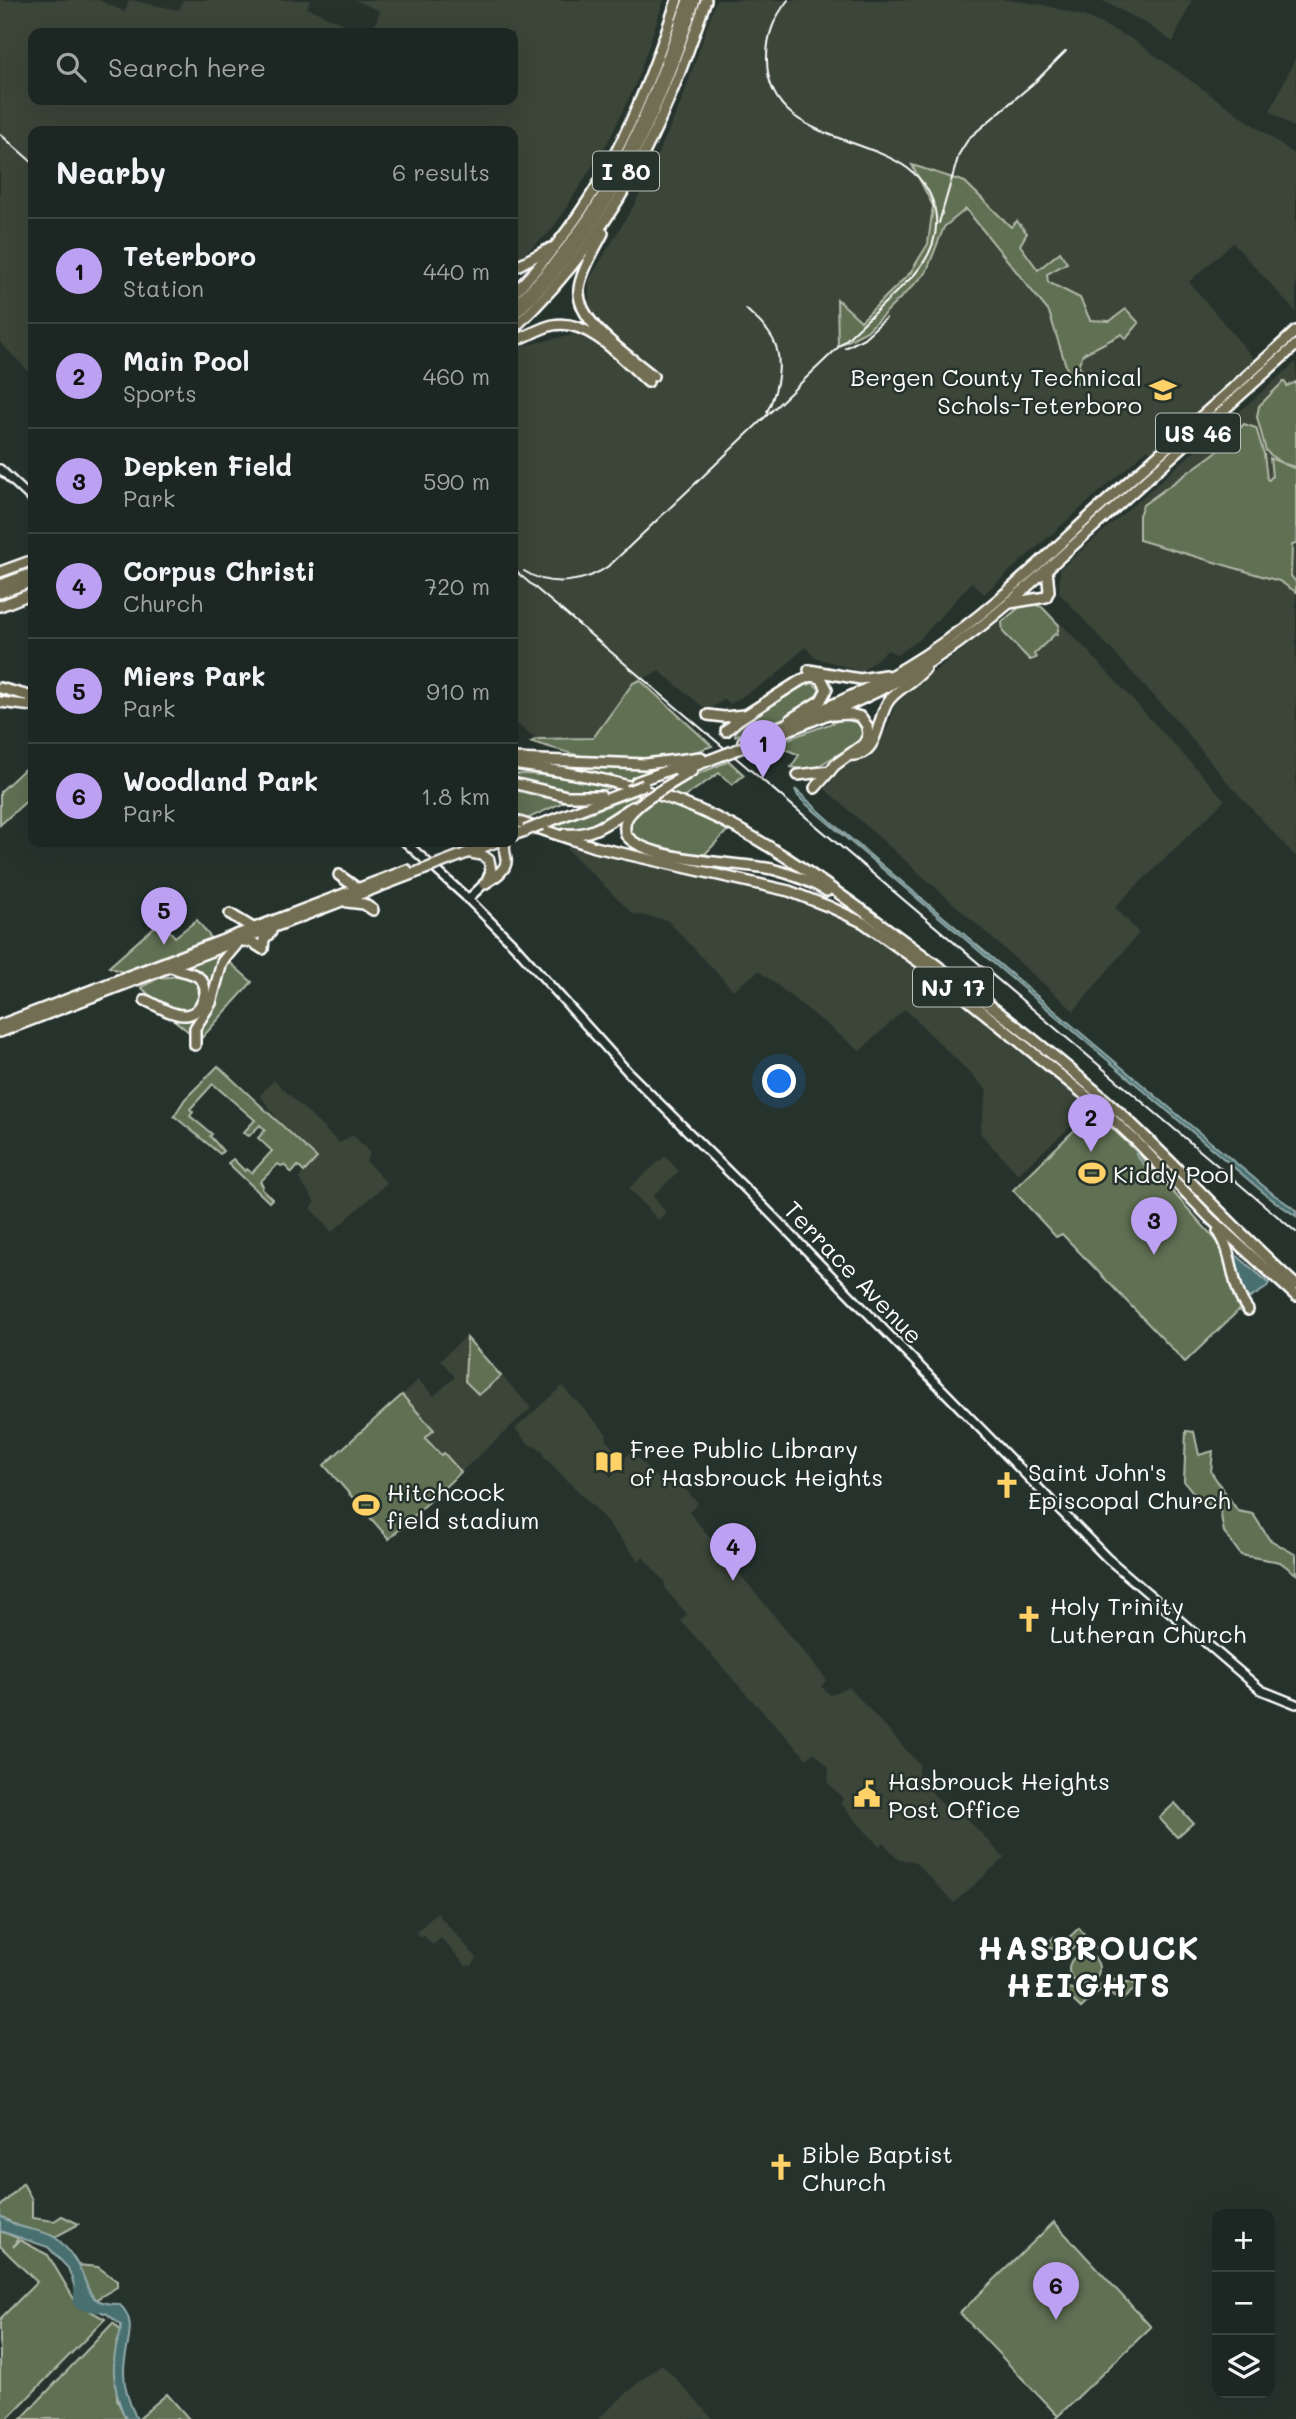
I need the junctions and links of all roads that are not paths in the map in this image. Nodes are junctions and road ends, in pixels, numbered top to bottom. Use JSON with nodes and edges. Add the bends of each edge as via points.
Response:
{"nodes":[{"id":1,"x":677,"y":0,"type":"edge"},
{"id":2,"x":688,"y":0,"type":"edge"},
{"id":3,"x":695,"y":0,"type":"edge"},
{"id":4,"x":706,"y":0,"type":"edge"},
{"id":5,"x":615,"y":207,"type":"junction"},
{"id":6,"x":557,"y":244,"type":"junction"},
{"id":7,"x":518,"y":265,"type":"edge"},
{"id":8,"x":518,"y":288,"type":"edge"},
{"id":9,"x":518,"y":301,"type":"edge"},
{"id":10,"x":518,"y":311,"type":"edge"},
{"id":11,"x":518,"y":324,"type":"edge"},
{"id":12,"x":1296,"y":331,"type":"edge"},
{"id":13,"x":518,"y":339,"type":"edge"},
{"id":14,"x":1296,"y":345,"type":"edge"},
{"id":15,"x":0,"y":470,"type":"edge"},
{"id":16,"x":28,"y":495,"type":"edge"},
{"id":17,"x":1081,"y":526,"type":"junction"},
{"id":18,"x":28,"y":562,"type":"edge"},
{"id":19,"x":1047,"y":569,"type":"junction"},
{"id":20,"x":1,"y":572,"type":"edge"},
{"id":21,"x":28,"y":575,"type":"edge"},
{"id":22,"x":28,"y":583,"type":"edge"},
{"id":23,"x":1032,"y":583,"type":"junction"},
{"id":24,"x":0,"y":585,"type":"edge"},
{"id":25,"x":1012,"y":587,"type":"junction"},
{"id":26,"x":0,"y":593,"type":"edge"},
{"id":27,"x":28,"y":595,"type":"edge"},
{"id":28,"x":1008,"y":604,"type":"junction"},
{"id":29,"x":0,"y":606,"type":"edge"},
{"id":30,"x":928,"y":665,"type":"junction"},
{"id":31,"x":895,"y":673,"type":"junction"},
{"id":32,"x":0,"y":688,"type":"edge"},
{"id":33,"x":28,"y":696,"type":"edge"},
{"id":34,"x":2,"y":702,"type":"edge"},
{"id":35,"x":28,"y":705,"type":"edge"},
{"id":36,"x":757,"y":708,"type":"junction"},
{"id":37,"x":708,"y":715,"type":"dead end"},
{"id":38,"x":745,"y":715,"type":"junction"},
{"id":39,"x":824,"y":716,"type":"junction"},
{"id":40,"x":780,"y":727,"type":"junction"},
{"id":41,"x":726,"y":731,"type":"dead end"},
{"id":42,"x":756,"y":739,"type":"junction"},
{"id":43,"x":850,"y":755,"type":"junction"},
{"id":44,"x":518,"y":758,"type":"edge"},
{"id":45,"x":707,"y":758,"type":"junction"},
{"id":46,"x":518,"y":765,"type":"edge"},
{"id":47,"x":830,"y":771,"type":"junction"},
{"id":48,"x":798,"y":775,"type":"dead end"},
{"id":49,"x":518,"y":784,"type":"edge"},
{"id":50,"x":815,"y":788,"type":"dead end"},
{"id":51,"x":624,"y":790,"type":"junction"},
{"id":52,"x":601,"y":796,"type":"junction"},
{"id":53,"x":643,"y":802,"type":"junction"},
{"id":54,"x":539,"y":825,"type":"junction"},
{"id":55,"x":518,"y":830,"type":"edge"},
{"id":56,"x":411,"y":847,"type":"edge"},
{"id":57,"x":470,"y":847,"type":"edge"},
{"id":58,"x":482,"y":847,"type":"edge"},
{"id":59,"x":504,"y":847,"type":"edge"},
{"id":60,"x":466,"y":853,"type":"junction"},
{"id":61,"x":438,"y":861,"type":"junction"},
{"id":62,"x":418,"y":869,"type":"junction"},
{"id":63,"x":484,"y":884,"type":"junction"},
{"id":64,"x":383,"y":887,"type":"junction"},
{"id":65,"x":358,"y":889,"type":"junction"},
{"id":66,"x":468,"y":899,"type":"junction"},
{"id":67,"x":338,"y":900,"type":"junction"},
{"id":68,"x":885,"y":927,"type":"junction"},
{"id":69,"x":253,"y":928,"type":"junction"},
{"id":70,"x":276,"y":928,"type":"junction"},
{"id":71,"x":229,"y":938,"type":"junction"},
{"id":72,"x":241,"y":941,"type":"junction"},
{"id":73,"x":172,"y":967,"type":"junction"},
{"id":74,"x":138,"y":976,"type":"junction"},
{"id":75,"x":105,"y":989,"type":"junction"},
{"id":76,"x":145,"y":1000,"type":"dead end"},
{"id":77,"x":0,"y":1025,"type":"edge"},
{"id":78,"x":0,"y":1032,"type":"edge"},
{"id":79,"x":195,"y":1045,"type":"dead end"},
{"id":80,"x":1211,"y":1219,"type":"junction"},
{"id":81,"x":1296,"y":1285,"type":"edge"},
{"id":82,"x":1296,"y":1296,"type":"edge"},
{"id":83,"x":1248,"y":1310,"type":"dead end"},
{"id":84,"x":1296,"y":1704,"type":"edge"}],
"edges":[{"from":1,"to":6,"type":"highway","number":"I 80","via":[[648,85],[620,146]]},
{"from":2,"to":9,"type":"highway","number":"I 80","via":[[655,94],[619,171],[572,241]]},
{"from":3,"to":10,"type":"highway","number":"I 80","via":[[659,103],[621,180],[574,250]]},
{"from":4,"to":5,"type":"highway","number":"I 80","via":[[659,126]]},
{"from":5,"to":11,"type":"highway","number":"I 80","via":[[565,276]]},
{"from":5,"to":13,"type":"highway","via":[[583,275],[580,302],[593,325],[651,379],[581,327],[556,324]]},
{"from":6,"to":7,"type":"highway"},
{"from":6,"to":8,"type":"highway","number":"I 80"},
{"from":12,"to":17,"type":"highway","number":"US 46"},
{"from":14,"to":19,"type":"highway","number":"US 46"},
{"from":15,"to":16,"type":"main road"},
{"from":17,"to":23,"type":"highway"},
{"from":17,"to":25,"type":"highway","number":"US 46"},
{"from":18,"to":20,"type":"highway"},
{"from":19,"to":23,"type":"highway","number":"US 46"},
{"from":19,"to":28,"type":"highway","via":[[1045,597]]},
{"from":21,"to":24,"type":"highway"},
{"from":22,"to":26,"type":"highway"},
{"from":23,"to":25,"type":"highway"},
{"from":23,"to":28,"type":"highway","number":"US 46"},
{"from":25,"to":31,"type":"highway","number":"US 46","via":[[966,626]]},
{"from":27,"to":29,"type":"highway"},
{"from":28,"to":30,"type":"highway","number":"US 46"},
{"from":30,"to":39,"type":"highway","number":"US 46"},
{"from":30,"to":43,"type":"highway","via":[[888,702],[870,745]]},
{"from":31,"to":36,"type":"highway","via":[[860,679],[809,670]]},
{"from":31,"to":40,"type":"highway","number":"US 46"},
{"from":32,"to":33,"type":"highway"},
{"from":34,"to":35,"type":"highway"},
{"from":36,"to":38,"type":"highway"},
{"from":36,"to":40,"type":"highway","via":[[805,678],[821,678],[827,689],[824,697]]},
{"from":37,"to":38,"type":"highway"},
{"from":38,"to":41,"type":"highway"},
{"from":39,"to":42,"type":"highway","number":"US 46"},
{"from":39,"to":43,"type":"highway","via":[[855,715],[866,723],[866,741]]},
{"from":40,"to":42,"type":"highway","number":"US 46"},
{"from":42,"to":45,"type":"highway","number":"US 46","bridge":true},
{"from":43,"to":47,"type":"highway"},
{"from":44,"to":45,"type":"highway","via":[[645,764]]},
{"from":45,"to":51,"type":"highway","number":"US 46","bridge":true},
{"from":45,"to":53,"type":"highway","bridge":true},
{"from":46,"to":68,"type":"highway","number":"NJ 17","via":[[603,778],[699,810],[788,858]]},
{"from":47,"to":48,"type":"highway"},
{"from":47,"to":50,"type":"highway"},
{"from":49,"to":52,"type":"highway","via":[[567,796]]},
{"from":51,"to":52,"type":"highway","number":"US 46"},
{"from":51,"to":54,"type":"highway","number":"US 46"},
{"from":52,"to":54,"type":"highway","number":"US 46"},
{"from":53,"to":54,"type":"highway","via":[[584,834],[567,835]]},
{"from":53,"to":68,"type":"highway","via":[[629,814],[624,826],[628,838],[638,845],[789,874],[839,897]]},
{"from":54,"to":55,"type":"highway","number":"US 46"},
{"from":54,"to":80,"type":"highway","number":"NJ 17","via":[[595,847],[789,891],[864,923],[933,971],[1097,1104]]},
{"from":56,"to":66,"type":"main road","name":"Terrace Avenue"},
{"from":57,"to":61,"type":"highway"},
{"from":58,"to":60,"type":"highway"},
{"from":59,"to":63,"type":"highway","via":[[505,866]]},
{"from":60,"to":61,"type":"highway"},
{"from":60,"to":63,"type":"highway","via":[[489,860],[491,874]]},
{"from":61,"to":62,"type":"highway","bridge":true},
{"from":62,"to":64,"type":"highway"},
{"from":62,"to":65,"type":"highway"},
{"from":63,"to":66,"type":"main road"},
{"from":64,"to":67,"type":"highway"},
{"from":64,"to":67,"type":"highway","via":[[372,896],[373,910]]},
{"from":65,"to":67,"type":"highway"},
{"from":65,"to":67,"type":"highway","via":[[339,875]]},
{"from":66,"to":84,"type":"main road","name":"Terrace Avenue","via":[[628,1072],[1107,1558],[1261,1690]]},
{"from":67,"to":69,"type":"highway"},
{"from":67,"to":70,"type":"highway"},
{"from":68,"to":81,"type":"highway","number":"NJ 17","via":[[1071,1070]]},
{"from":69,"to":71,"type":"highway"},
{"from":69,"to":71,"type":"highway","via":[[230,914]]},
{"from":70,"to":72,"type":"highway"},
{"from":70,"to":72,"type":"highway","via":[[264,939],[263,949]]},
{"from":71,"to":74,"type":"highway"},
{"from":72,"to":73,"type":"highway"},
{"from":72,"to":79,"type":"highway","via":[[222,962],[211,1003],[195,1028]]},
{"from":73,"to":74,"type":"highway"},
{"from":73,"to":76,"type":"highway","via":[[202,981],[204,996],[198,1009],[181,1014]]},
{"from":74,"to":75,"type":"highway"},
{"from":75,"to":77,"type":"highway"},
{"from":75,"to":78,"type":"highway"},
{"from":80,"to":82,"type":"highway","number":"NJ 17"},
{"from":80,"to":83,"type":"highway","via":[[1228,1248],[1240,1297]]}]}
